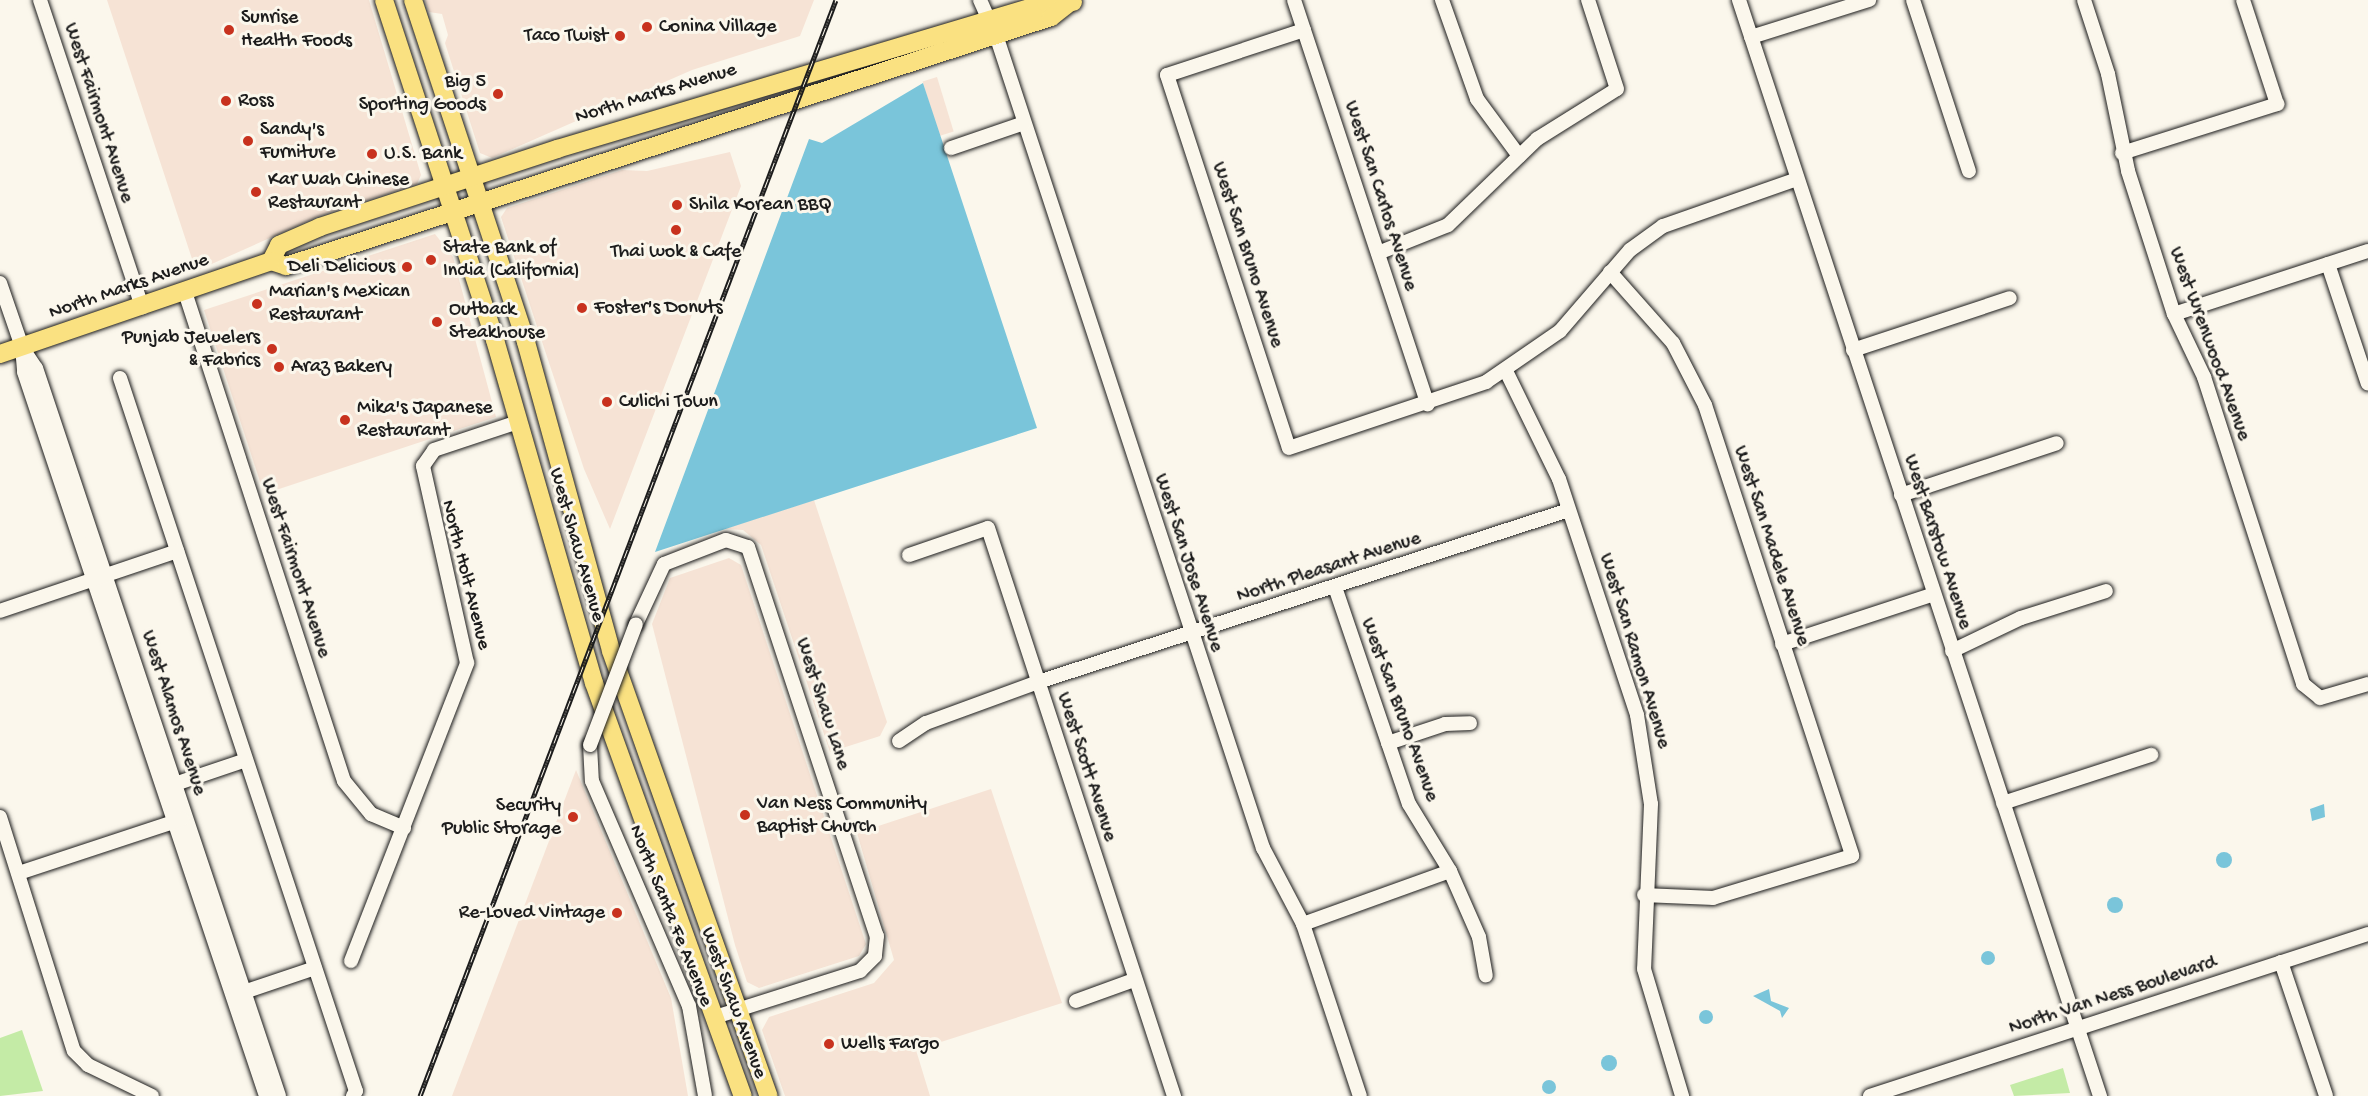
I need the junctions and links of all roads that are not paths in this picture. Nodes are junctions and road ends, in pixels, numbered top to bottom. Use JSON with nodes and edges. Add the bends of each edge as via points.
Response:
{"nodes":[{"id":1,"x":40,"y":0,"type":"edge"},
{"id":2,"x":384,"y":0,"type":"edge"},
{"id":3,"x":407,"y":0,"type":"edge"},
{"id":4,"x":413,"y":0,"type":"edge"},
{"id":5,"x":980,"y":0,"type":"edge"},
{"id":6,"x":1294,"y":0,"type":"edge"},
{"id":7,"x":1442,"y":0,"type":"edge"},
{"id":8,"x":1588,"y":0,"type":"edge"},
{"id":9,"x":1739,"y":0,"type":"edge"},
{"id":10,"x":1869,"y":0,"type":"edge"},
{"id":11,"x":1913,"y":0,"type":"edge"},
{"id":12,"x":2084,"y":0,"type":"edge"},
{"id":13,"x":2242,"y":0,"type":"edge"},
{"id":14,"x":1075,"y":2,"type":"edge"},
{"id":15,"x":993,"y":28,"type":"junction"},
{"id":16,"x":423,"y":29,"type":"junction"},
{"id":17,"x":1304,"y":30,"type":"junction"},
{"id":18,"x":1751,"y":37,"type":"junction"},
{"id":19,"x":750,"y":89,"type":"junction"},
{"id":20,"x":1024,"y":123,"type":"junction"},
{"id":21,"x":951,"y":147,"type":"dead end"},
{"id":22,"x":631,"y":151,"type":"junction"},
{"id":23,"x":2122,"y":153,"type":"junction"},
{"id":24,"x":1519,"y":156,"type":"junction"},
{"id":25,"x":1969,"y":171,"type":"dead end"},
{"id":26,"x":472,"y":176,"type":"junction"},
{"id":27,"x":1797,"y":178,"type":"junction"},
{"id":28,"x":445,"y":185,"type":"junction"},
{"id":29,"x":479,"y":200,"type":"junction"},
{"id":30,"x":453,"y":208,"type":"junction"},
{"id":31,"x":2368,"y":251,"type":"edge"},
{"id":32,"x":1378,"y":253,"type":"junction"},
{"id":33,"x":271,"y":261,"type":"junction"},
{"id":34,"x":2328,"y":264,"type":"junction"},
{"id":35,"x":1610,"y":272,"type":"junction"},
{"id":36,"x":0,"y":283,"type":"edge"},
{"id":37,"x":185,"y":292,"type":"junction"},
{"id":38,"x":2010,"y":298,"type":"dead end"},
{"id":39,"x":142,"y":306,"type":"junction"},
{"id":40,"x":2174,"y":314,"type":"junction"},
{"id":41,"x":22,"y":347,"type":"junction"},
{"id":42,"x":1853,"y":350,"type":"junction"},
{"id":43,"x":0,"y":354,"type":"edge"},
{"id":44,"x":1506,"y":370,"type":"junction"},
{"id":45,"x":120,"y":378,"type":"dead end"},
{"id":46,"x":2368,"y":384,"type":"edge"},
{"id":47,"x":1428,"y":404,"type":"junction"},
{"id":48,"x":518,"y":422,"type":"junction"},
{"id":49,"x":2056,"y":443,"type":"dead end"},
{"id":50,"x":1901,"y":495,"type":"junction"},
{"id":51,"x":1569,"y":510,"type":"junction"},
{"id":52,"x":742,"y":541,"type":"joint"},
{"id":53,"x":177,"y":551,"type":"junction"},
{"id":54,"x":909,"y":555,"type":"dead end"},
{"id":55,"x":100,"y":577,"type":"junction"},
{"id":56,"x":1335,"y":587,"type":"junction"},
{"id":57,"x":2106,"y":591,"type":"dead end"},
{"id":58,"x":1934,"y":594,"type":"junction"},
{"id":59,"x":0,"y":611,"type":"edge"},
{"id":60,"x":1191,"y":634,"type":"junction"},
{"id":61,"x":1782,"y":644,"type":"junction"},
{"id":62,"x":1952,"y":651,"type":"junction"},
{"id":63,"x":1038,"y":682,"type":"junction"},
{"id":64,"x":2368,"y":684,"type":"edge"},
{"id":65,"x":1470,"y":723,"type":"dead end"},
{"id":66,"x":899,"y":741,"type":"dead end"},
{"id":67,"x":1388,"y":743,"type":"junction"},
{"id":68,"x":2151,"y":755,"type":"dead end"},
{"id":69,"x":246,"y":760,"type":"junction"},
{"id":70,"x":170,"y":786,"type":"junction"},
{"id":71,"x":2003,"y":803,"type":"junction"},
{"id":72,"x":0,"y":817,"type":"edge"},
{"id":73,"x":181,"y":820,"type":"junction"},
{"id":74,"x":404,"y":828,"type":"junction"},
{"id":75,"x":1450,"y":871,"type":"junction"},
{"id":76,"x":19,"y":873,"type":"junction"},
{"id":77,"x":1644,"y":895,"type":"junction"},
{"id":78,"x":1303,"y":924,"type":"junction"},
{"id":79,"x":2368,"y":934,"type":"edge"},
{"id":80,"x":351,"y":961,"type":"dead end"},
{"id":81,"x":2282,"y":962,"type":"junction"},
{"id":82,"x":315,"y":968,"type":"junction"},
{"id":83,"x":1486,"y":975,"type":"dead end"},
{"id":84,"x":1134,"y":980,"type":"junction"},
{"id":85,"x":238,"y":994,"type":"junction"},
{"id":86,"x":1076,"y":1001,"type":"dead end"},
{"id":87,"x":740,"y":1009,"type":"junction"},
{"id":88,"x":715,"y":1017,"type":"junction"},
{"id":89,"x":2077,"y":1028,"type":"junction"},
{"id":90,"x":152,"y":1096,"type":"edge"},
{"id":91,"x":266,"y":1096,"type":"edge"},
{"id":92,"x":279,"y":1096,"type":"edge"},
{"id":93,"x":353,"y":1096,"type":"edge"},
{"id":94,"x":705,"y":1096,"type":"edge"},
{"id":95,"x":743,"y":1096,"type":"edge"},
{"id":96,"x":769,"y":1096,"type":"edge"},
{"id":97,"x":1174,"y":1096,"type":"edge"},
{"id":98,"x":1360,"y":1096,"type":"edge"},
{"id":99,"x":1682,"y":1096,"type":"edge"},
{"id":100,"x":1870,"y":1096,"type":"edge"},
{"id":101,"x":2100,"y":1096,"type":"edge"},
{"id":102,"x":2326,"y":1096,"type":"edge"}],
"edges":[{"from":1,"to":39,"type":"street","name":"West Fairmont Avenue"},
{"from":2,"to":28,"type":"main road","name":"West Shaw Avenue"},
{"from":3,"to":16,"type":"main road"},
{"from":4,"to":16,"type":"main road","name":"West Shaw Avenue"},
{"from":5,"to":15,"type":"street","name":"West San Jose Avenue"},
{"from":6,"to":17,"type":"street","name":"West San Carlos Avenue"},
{"from":7,"to":24,"type":"street","via":[[1476,99]]},
{"from":8,"to":24,"type":"street","via":[[1617,89]]},
{"from":9,"to":18,"type":"street","name":"West Barstow Avenue"},
{"from":10,"to":18,"type":"street"},
{"from":11,"to":25,"type":"street"},
{"from":12,"to":23,"type":"street","name":"West Wrenwood Avenue","via":[[2108,74]]},
{"from":13,"to":23,"type":"street","via":[[2277,104]]},
{"from":14,"to":15,"type":"main road","name":"North Marks Avenue","via":[[1051,17]]},
{"from":15,"to":19,"type":"main road","name":"North Marks Avenue"},
{"from":15,"to":20,"type":"street","name":"West San Jose Avenue"},
{"from":15,"to":22,"type":"main road","name":"North Marks Avenue"},
{"from":16,"to":26,"type":"main road","name":"West Shaw Avenue"},
{"from":17,"to":32,"type":"street","name":"West San Carlos Avenue"},
{"from":17,"to":47,"type":"street","name":"West San Bruno Avenue","via":[[1167,75],[1289,448]]},
{"from":18,"to":27,"type":"street","name":"West Barstow Avenue"},
{"from":19,"to":22,"type":"main road","via":[[710,114],[643,135]]},
{"from":19,"to":26,"type":"main road","name":"North Marks Avenue"},
{"from":20,"to":21,"type":"street"},
{"from":20,"to":60,"type":"street","name":"West San Jose Avenue"},
{"from":22,"to":29,"type":"main road","name":"North Marks Avenue"},
{"from":23,"to":40,"type":"street","name":"West Wrenwood Avenue"},
{"from":24,"to":32,"type":"street","via":[[1448,225]]},
{"from":26,"to":28,"type":"main road","name":"North Marks Avenue"},
{"from":26,"to":29,"type":"main road","name":"West Shaw Avenue"},
{"from":27,"to":35,"type":"street","via":[[1677,218],[1646,238]]},
{"from":27,"to":42,"type":"street","name":"West Barstow Avenue"},
{"from":28,"to":30,"type":"main road","name":"West Shaw Avenue"},
{"from":28,"to":33,"type":"main road","name":"North Marks Avenue","via":[[299,236],[279,245]]},
{"from":29,"to":30,"type":"main road","name":"North Marks Avenue"},
{"from":29,"to":87,"type":"main road","name":"West Shaw Avenue","via":[[526,342],[597,608]]},
{"from":30,"to":33,"type":"main road","name":"North Marks Avenue","via":[[286,266]]},
{"from":30,"to":48,"type":"main road","name":"West Shaw Avenue"},
{"from":31,"to":34,"type":"street"},
{"from":32,"to":47,"type":"street","name":"West San Carlos Avenue"},
{"from":33,"to":37,"type":"main road","name":"North Marks Avenue"},
{"from":34,"to":40,"type":"street"},
{"from":34,"to":46,"type":"street"},
{"from":35,"to":44,"type":"street","via":[[1560,331]]},
{"from":35,"to":61,"type":"street","name":"West San Madele Avenue","via":[[1653,316],[1690,372]]},
{"from":36,"to":41,"type":"street","name":"West Alamos Avenue"},
{"from":37,"to":39,"type":"main road","name":"North Marks Avenue"},
{"from":37,"to":74,"type":"street","name":"West Fairmont Avenue","via":[[344,781],[371,814]]},
{"from":38,"to":42,"type":"street"},
{"from":39,"to":41,"type":"main road","name":"North Marks Avenue"},
{"from":40,"to":64,"type":"street","name":"West Wrenwood Avenue","via":[[2204,377],[2303,684],[2312,697]]},
{"from":41,"to":43,"type":"main road","name":"North Marks Avenue"},
{"from":41,"to":55,"type":"street","name":"West Alamos Avenue","via":[[36,368]]},
{"from":42,"to":50,"type":"street","name":"West Barstow Avenue"},
{"from":44,"to":47,"type":"street"},
{"from":44,"to":51,"type":"street","name":"West San Ramon Avenue","via":[[1544,441]]},
{"from":45,"to":53,"type":"street"},
{"from":48,"to":74,"type":"street","name":"North Holt Avenue","via":[[434,450],[423,466],[467,663]]},
{"from":48,"to":88,"type":"main road","name":"West Shaw Avenue","via":[[594,683]]},
{"from":49,"to":50,"type":"street"},
{"from":50,"to":58,"type":"street","name":"West Barstow Avenue"},
{"from":51,"to":56,"type":"street","name":"North Pleasant Avenue"},
{"from":51,"to":77,"type":"street","name":"West San Ramon Avenue","via":[[1647,760],[1650,845]]},
{"from":52,"to":87,"type":"street","name":"West Shaw Lane","via":[[754,556],[878,943],[871,963],[860,971]]},
{"from":52,"to":94,"type":"street","name":"North Santa Fe Avenue","bridge":true,"via":[[726,540],[664,564],[636,624],[590,745],[592,781],[689,1006]]},
{"from":53,"to":55,"type":"street"},
{"from":53,"to":69,"type":"street"},
{"from":54,"to":63,"type":"street","name":"West Scott Avenue","via":[[988,528]]},
{"from":55,"to":59,"type":"street"},
{"from":55,"to":70,"type":"street","name":"West Alamos Avenue"},
{"from":56,"to":60,"type":"street","name":"North Pleasant Avenue"},
{"from":56,"to":67,"type":"street","name":"West San Bruno Avenue"},
{"from":57,"to":62,"type":"street","via":[[2021,618]]},
{"from":58,"to":61,"type":"street"},
{"from":58,"to":62,"type":"street","name":"West Barstow Avenue"},
{"from":60,"to":63,"type":"street","name":"North Pleasant Avenue"},
{"from":60,"to":78,"type":"street","name":"West San Jose Avenue","via":[[1263,848]]},
{"from":61,"to":77,"type":"street","name":"West San Madele Avenue","via":[[1852,856],[1713,898]]},
{"from":62,"to":71,"type":"street","name":"West Barstow Avenue"},
{"from":63,"to":66,"type":"street","name":"North Pleasant Avenue","via":[[926,723]]},
{"from":63,"to":84,"type":"street","name":"West Scott Avenue"},
{"from":65,"to":67,"type":"street","via":[[1444,724]]},
{"from":67,"to":75,"type":"street","name":"West San Bruno Avenue","via":[[1409,804]]},
{"from":68,"to":71,"type":"street"},
{"from":69,"to":70,"type":"street"},
{"from":69,"to":82,"type":"street"},
{"from":70,"to":73,"type":"street","name":"West Alamos Avenue"},
{"from":71,"to":89,"type":"street","name":"West Barstow Avenue"},
{"from":72,"to":76,"type":"street"},
{"from":73,"to":76,"type":"street"},
{"from":73,"to":85,"type":"street","name":"West Alamos Avenue"},
{"from":74,"to":80,"type":"street","name":"North Holt Avenue"},
{"from":75,"to":78,"type":"street"},
{"from":75,"to":83,"type":"street","name":"West San Bruno Avenue","via":[[1479,937]]},
{"from":76,"to":90,"type":"street","via":[[74,1051],[88,1065]]},
{"from":77,"to":99,"type":"street","name":"West San Ramon Avenue","via":[[1642,942],[1649,996]]},
{"from":78,"to":98,"type":"street","name":"West San Jose Avenue"},
{"from":79,"to":81,"type":"street","name":"North Van Ness Boulevard"},
{"from":81,"to":89,"type":"street","name":"North Van Ness Boulevard"},
{"from":81,"to":102,"type":"street"},
{"from":82,"to":85,"type":"street"},
{"from":82,"to":93,"type":"street","via":[[356,1091]]},
{"from":84,"to":86,"type":"street"},
{"from":84,"to":97,"type":"street","name":"West Scott Avenue"},
{"from":85,"to":91,"type":"street","name":"West Alamos Avenue"},
{"from":85,"to":92,"type":"street","name":"West Alamos Avenue"},
{"from":87,"to":88,"type":"street","name":"West Shaw Lane"},
{"from":87,"to":96,"type":"main road","name":"West Shaw Avenue"},
{"from":88,"to":95,"type":"main road","name":"West Shaw Avenue"},
{"from":89,"to":100,"type":"street","name":"North Van Ness Boulevard"},
{"from":89,"to":101,"type":"street","name":"West Barstow Avenue"}]}
